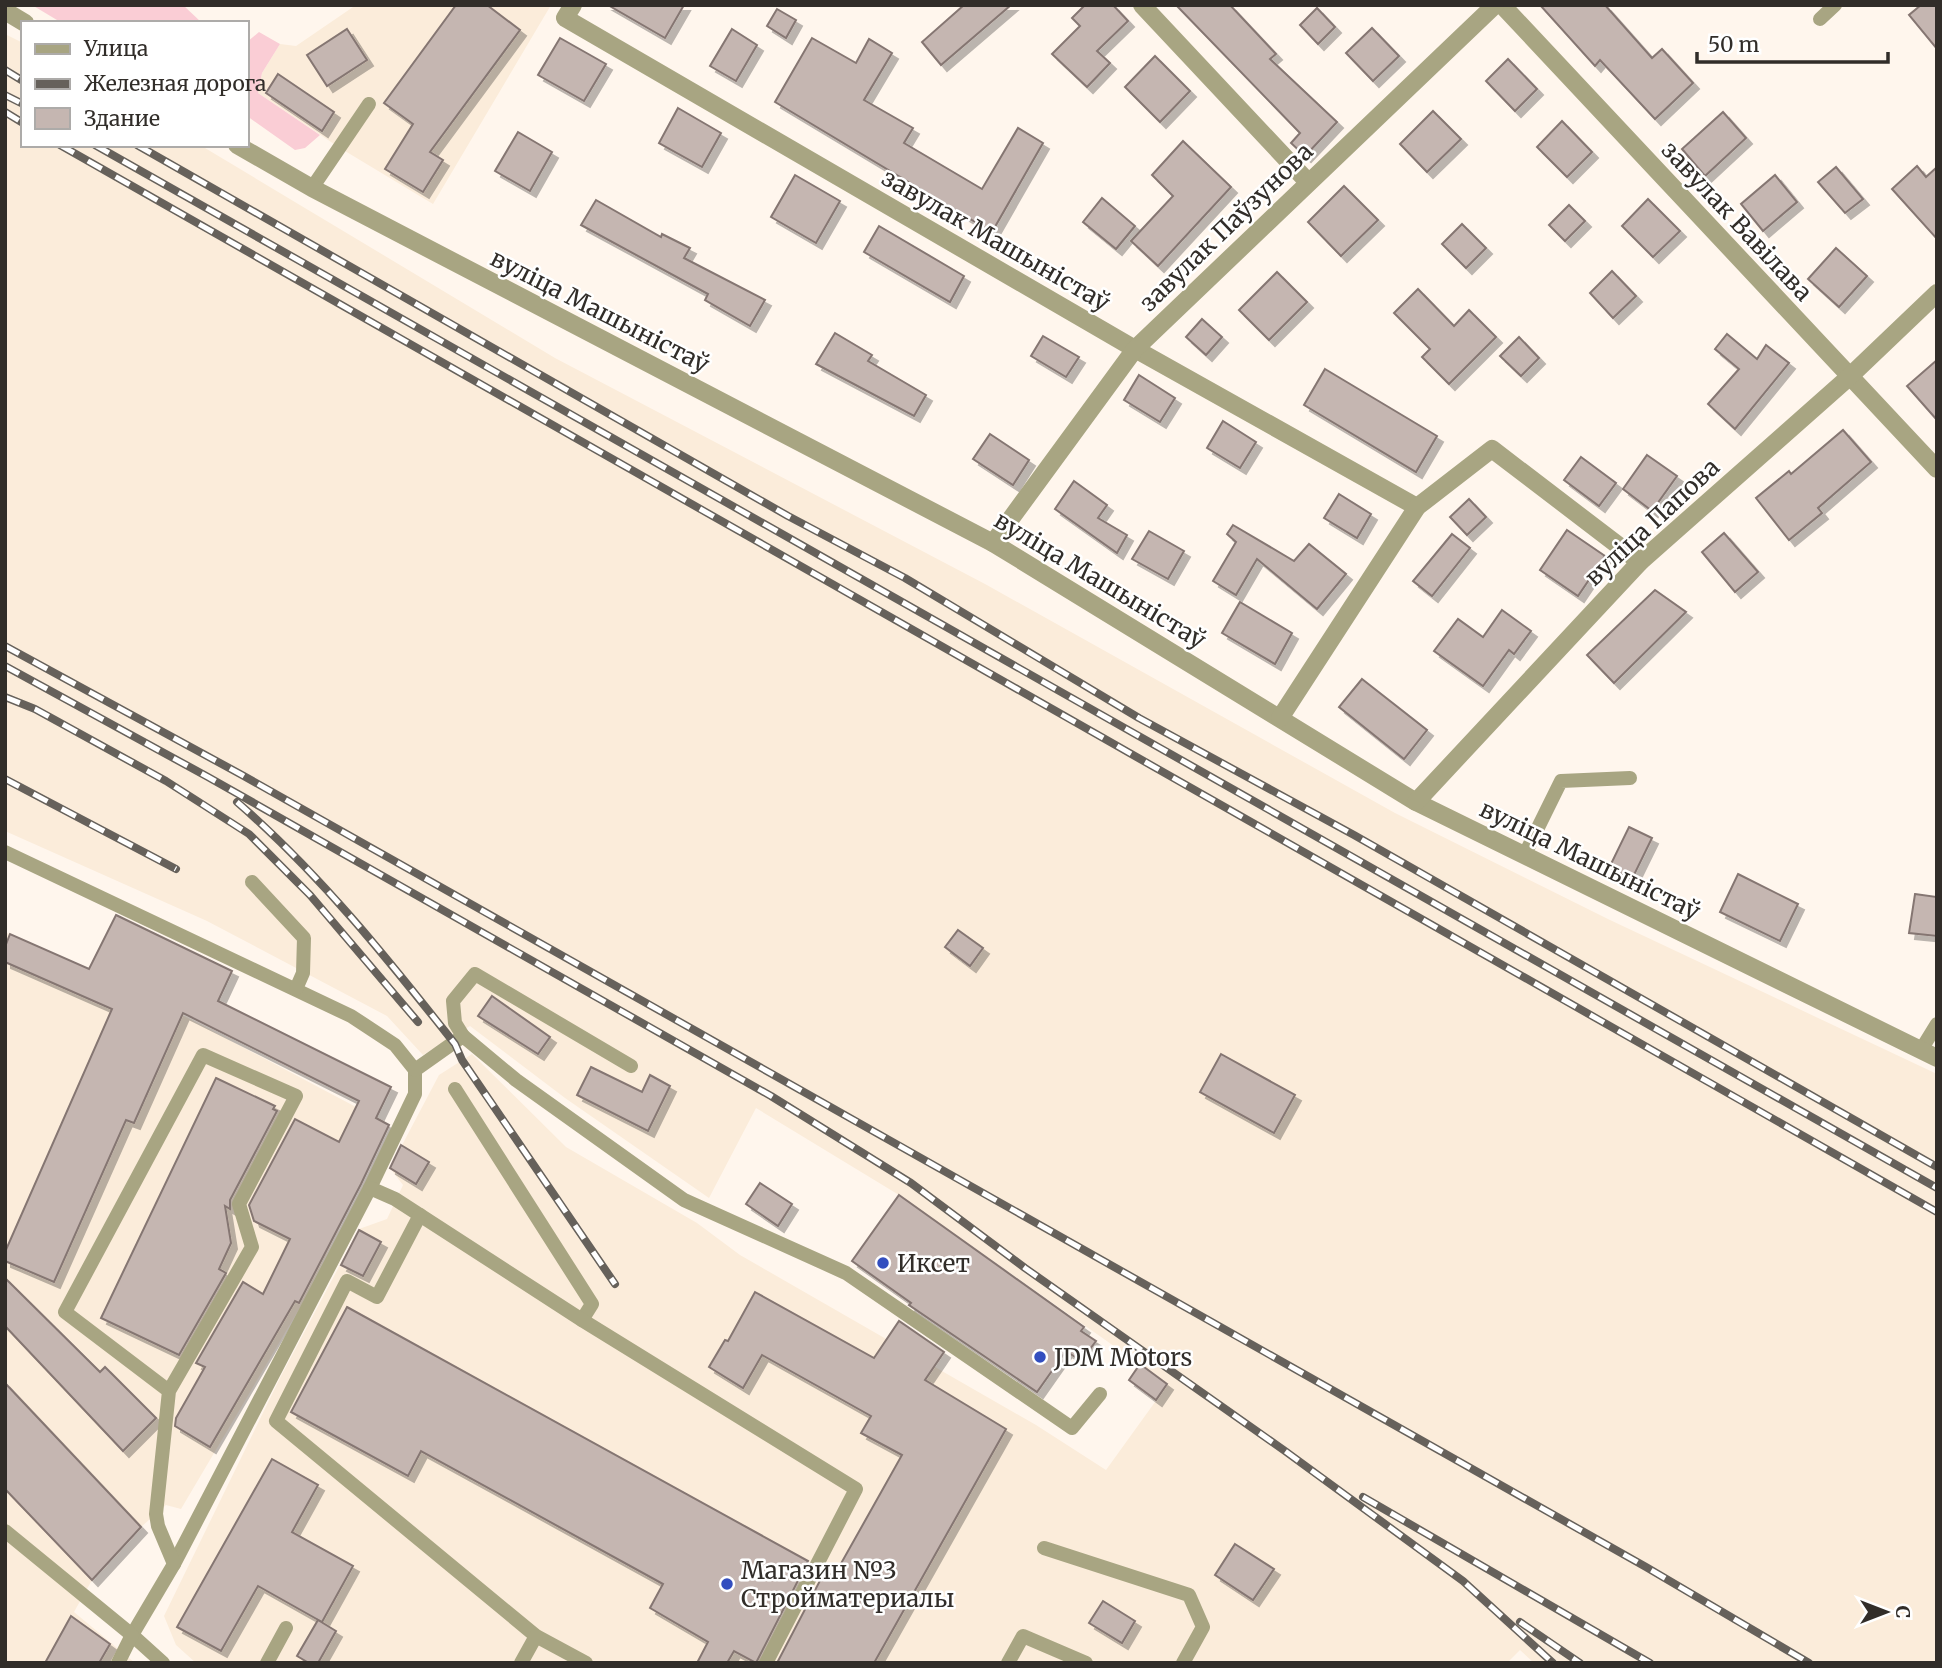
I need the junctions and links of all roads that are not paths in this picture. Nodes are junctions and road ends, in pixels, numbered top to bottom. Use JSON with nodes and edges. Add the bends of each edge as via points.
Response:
{"nodes":[{"id":1,"x":573,"y":5,"type":"edge"},
{"id":2,"x":1142,"y":5,"type":"edge"},
{"id":3,"x":1495,"y":5,"type":"edge"},
{"id":4,"x":1503,"y":5,"type":"edge"},
{"id":5,"x":1835,"y":5,"type":"edge"},
{"id":6,"x":5,"y":11,"type":"edge"},
{"id":7,"x":1820,"y":19,"type":"dead end"},
{"id":8,"x":22,"y":21,"type":"edge"},
{"id":9,"x":369,"y":104,"type":"dead end"},
{"id":10,"x":240,"y":147,"type":"edge"},
{"id":11,"x":1308,"y":182,"type":"junction"},
{"id":12,"x":312,"y":188,"type":"junction"},
{"id":13,"x":1937,"y":293,"type":"edge"},
{"id":14,"x":1135,"y":349,"type":"junction"},
{"id":15,"x":1848,"y":378,"type":"junction"},
{"id":16,"x":1937,"y":469,"type":"edge"},
{"id":17,"x":1417,"y":507,"type":"junction"},
{"id":18,"x":993,"y":543,"type":"junction"},
{"id":19,"x":1640,"y":562,"type":"junction"},
{"id":20,"x":1280,"y":718,"type":"junction"},
{"id":21,"x":1630,"y":778,"type":"dead end"},
{"id":22,"x":1416,"y":802,"type":"junction"},
{"id":23,"x":5,"y":852,"type":"edge"},
{"id":24,"x":1525,"y":854,"type":"junction"},
{"id":25,"x":252,"y":882,"type":"dead end"},
{"id":26,"x":296,"y":989,"type":"junction"},
{"id":27,"x":1937,"y":1024,"type":"edge"},
{"id":28,"x":463,"y":1036,"type":"junction"},
{"id":29,"x":1929,"y":1054,"type":"edge"},
{"id":30,"x":631,"y":1066,"type":"dead end"},
{"id":31,"x":415,"y":1070,"type":"junction"},
{"id":32,"x":455,"y":1089,"type":"dead end"},
{"id":33,"x":370,"y":1188,"type":"junction"},
{"id":34,"x":421,"y":1215,"type":"junction"},
{"id":35,"x":582,"y":1320,"type":"junction"},
{"id":36,"x":169,"y":1391,"type":"junction"},
{"id":37,"x":1100,"y":1394,"type":"dead end"},
{"id":38,"x":5,"y":1531,"type":"edge"},
{"id":39,"x":1044,"y":1548,"type":"dead end"},
{"id":40,"x":174,"y":1564,"type":"junction"},
{"id":41,"x":286,"y":1628,"type":"dead end"},
{"id":42,"x":132,"y":1635,"type":"junction"},
{"id":43,"x":536,"y":1636,"type":"junction"},
{"id":44,"x":118,"y":1663,"type":"edge"},
{"id":45,"x":163,"y":1663,"type":"edge"},
{"id":46,"x":267,"y":1663,"type":"edge"},
{"id":47,"x":521,"y":1663,"type":"edge"},
{"id":48,"x":586,"y":1663,"type":"edge"},
{"id":49,"x":766,"y":1663,"type":"edge"},
{"id":50,"x":1007,"y":1663,"type":"edge"},
{"id":51,"x":1086,"y":1663,"type":"edge"},
{"id":52,"x":1184,"y":1663,"type":"edge"}],
"edges":[{"from":1,"to":14,"type":"street","name":"завулак Машыністаў","via":[[565,18]]},
{"from":2,"to":11,"type":"street"},
{"from":3,"to":11,"type":"street","name":"завулак Паўзунова"},
{"from":4,"to":15,"type":"street","name":"завулак Вавілава"},
{"from":5,"to":7,"type":"lane"},
{"from":6,"to":8,"type":"street"},
{"from":9,"to":12,"type":"lane"},
{"from":10,"to":12,"type":"street","name":"вуліца Машыністаў"},
{"from":11,"to":14,"type":"street","name":"завулак Паўзунова"},
{"from":12,"to":18,"type":"street","name":"вуліца Машыністаў"},
{"from":13,"to":15,"type":"street","name":"вуліца Папова"},
{"from":14,"to":17,"type":"street","name":"завулак Машыністаў"},
{"from":14,"to":18,"type":"street","name":"завулак Паўзунова"},
{"from":15,"to":16,"type":"street","name":"завулак Вавілава"},
{"from":15,"to":19,"type":"street","name":"вуліца Папова"},
{"from":17,"to":19,"type":"street","via":[[1492,449]]},
{"from":17,"to":20,"type":"street"},
{"from":18,"to":20,"type":"street","name":"вуліца Машыністаў"},
{"from":19,"to":22,"type":"street","name":"вуліца Папова"},
{"from":20,"to":22,"type":"street","name":"вуліца Машыністаў"},
{"from":21,"to":24,"type":"lane","via":[[1561,781]]},
{"from":22,"to":24,"type":"street","name":"вуліца Машыністаў"},
{"from":23,"to":26,"type":"lane"},
{"from":24,"to":29,"type":"street","name":"вуліца Машыністаў"},
{"from":25,"to":26,"type":"lane","via":[[304,938],[303,974]]},
{"from":26,"to":31,"type":"lane","via":[[351,1016],[395,1045]]},
{"from":27,"to":29,"type":"lane"},
{"from":28,"to":30,"type":"lane","via":[[455,1023],[453,1001],[475,974]]},
{"from":28,"to":31,"type":"lane"},
{"from":28,"to":37,"type":"lane","via":[[516,1080],[684,1200],[846,1273],[1072,1428]]},
{"from":31,"to":33,"type":"lane","via":[[415,1094]]},
{"from":32,"to":35,"type":"lane","via":[[592,1304]]},
{"from":33,"to":34,"type":"lane"},
{"from":33,"to":40,"type":"lane"},
{"from":34,"to":35,"type":"lane"},
{"from":34,"to":43,"type":"lane","via":[[377,1297],[347,1281],[276,1421]]},
{"from":35,"to":49,"type":"lane","via":[[856,1489]]},
{"from":36,"to":36,"type":"lane","via":[[65,1312],[203,1055],[296,1096],[239,1204],[252,1247]]},
{"from":36,"to":40,"type":"lane","via":[[156,1514]]},
{"from":38,"to":42,"type":"lane"},
{"from":39,"to":52,"type":"lane","via":[[1189,1595],[1203,1627]]},
{"from":40,"to":42,"type":"lane"},
{"from":41,"to":46,"type":"lane"},
{"from":42,"to":44,"type":"lane"},
{"from":42,"to":45,"type":"lane"},
{"from":43,"to":47,"type":"lane"},
{"from":43,"to":48,"type":"lane"},
{"from":50,"to":51,"type":"lane","via":[[1023,1636]]}]}
